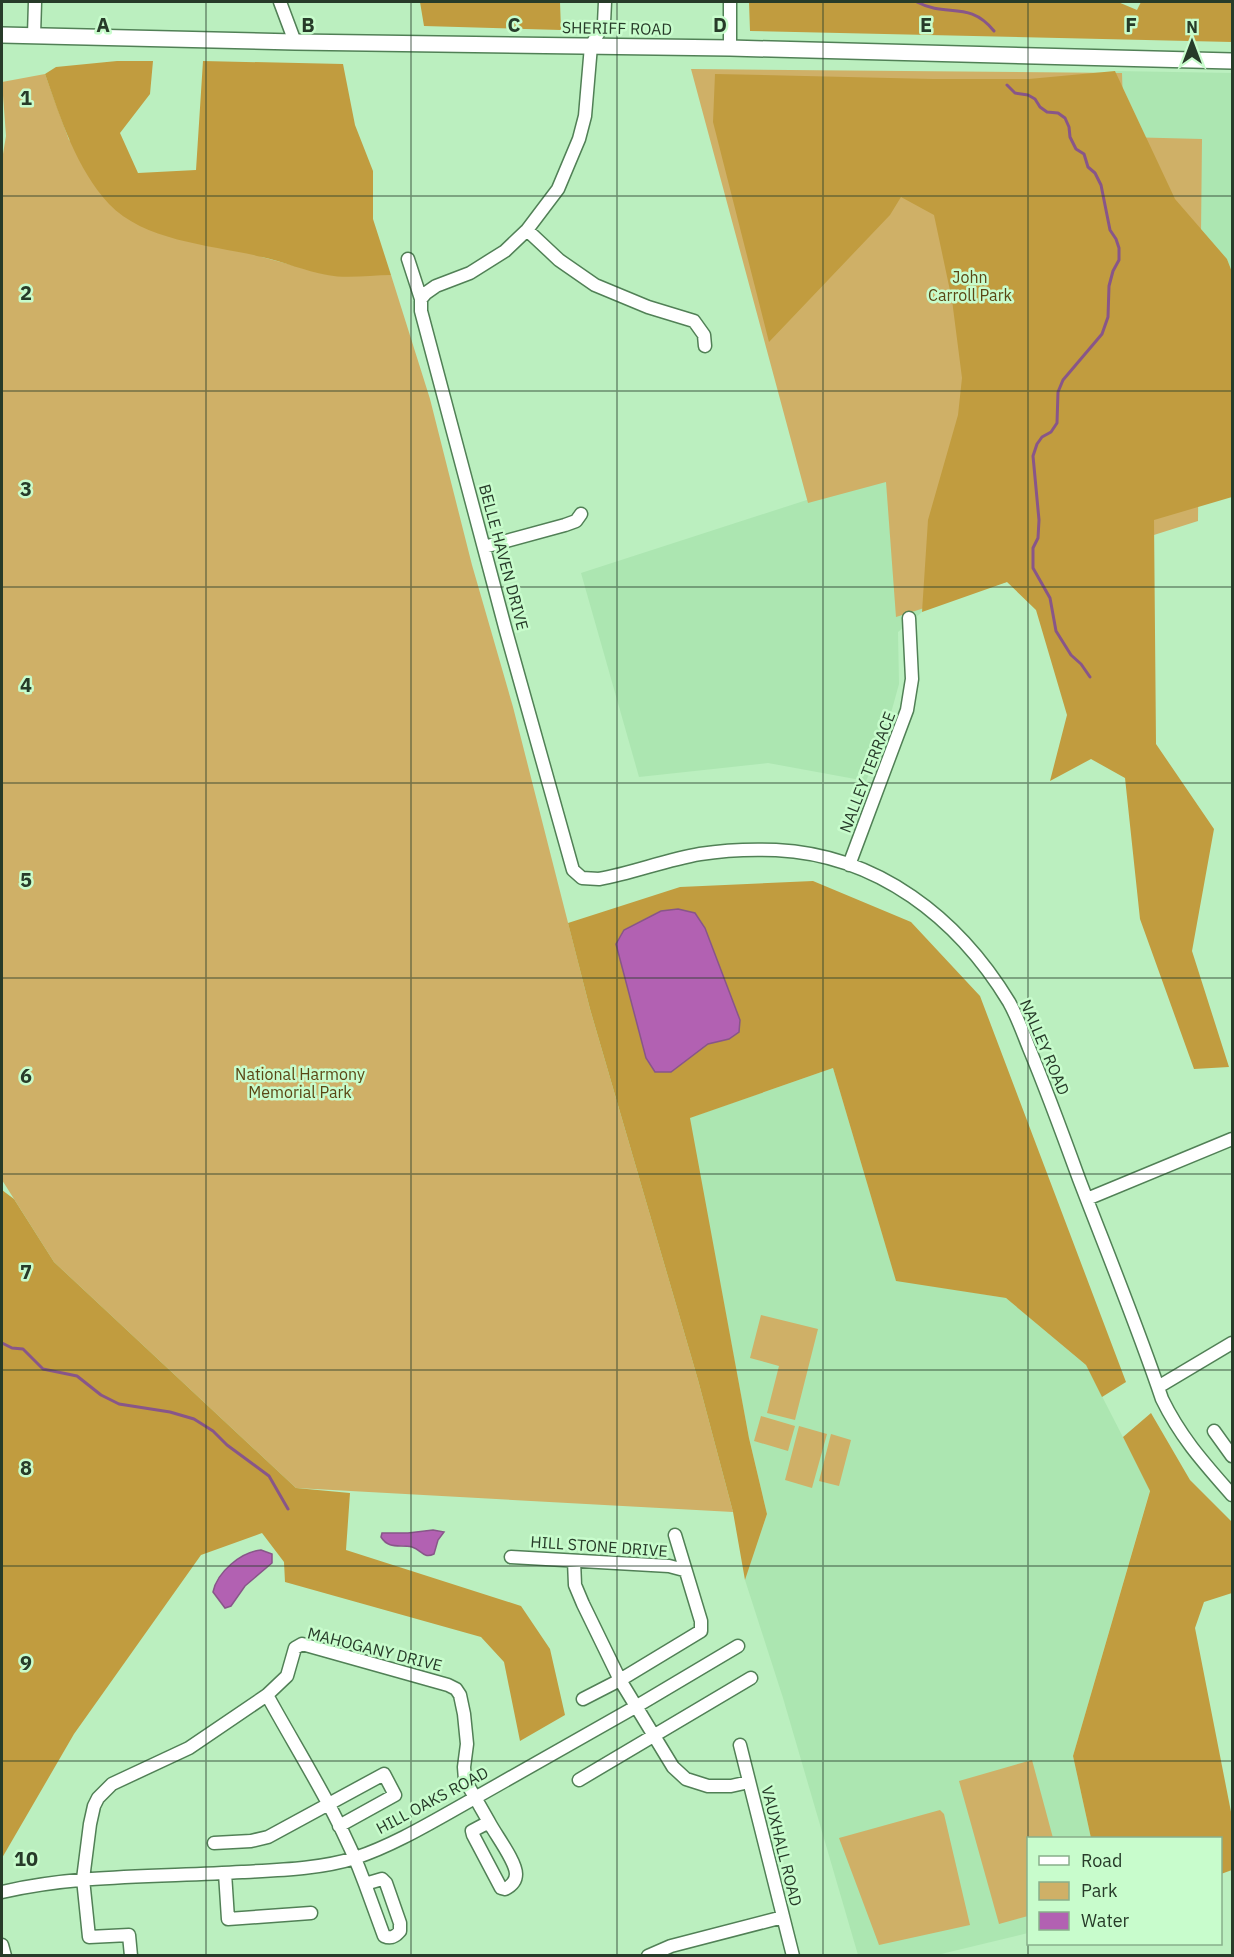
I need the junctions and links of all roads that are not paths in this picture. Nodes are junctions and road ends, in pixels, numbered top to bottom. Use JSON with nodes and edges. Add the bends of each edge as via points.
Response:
{"nodes":[{"id":1,"x":35,"y":2,"type":"edge"},
{"id":2,"x":280,"y":2,"type":"edge"},
{"id":3,"x":604,"y":2,"type":"edge"},
{"id":4,"x":730,"y":2,"type":"edge"},
{"id":5,"x":2,"y":35,"type":"edge"},
{"id":6,"x":34,"y":35,"type":"junction"},
{"id":7,"x":296,"y":42,"type":"junction"},
{"id":8,"x":591,"y":46,"type":"junction"},
{"id":9,"x":730,"y":48,"type":"junction"},
{"id":10,"x":1233,"y":61,"type":"edge"},
{"id":11,"x":527,"y":230,"type":"junction"},
{"id":12,"x":408,"y":259,"type":"dead end"},
{"id":13,"x":421,"y":299,"type":"junction"},
{"id":14,"x":705,"y":346,"type":"dead end"},
{"id":15,"x":581,"y":514,"type":"dead end"},
{"id":16,"x":484,"y":547,"type":"junction"},
{"id":17,"x":909,"y":618,"type":"dead end"},
{"id":18,"x":570,"y":864,"type":"joint"},
{"id":19,"x":849,"y":865,"type":"junction"},
{"id":20,"x":1233,"y":1139,"type":"edge"},
{"id":21,"x":1087,"y":1199,"type":"junction"},
{"id":22,"x":1233,"y":1343,"type":"edge"},
{"id":23,"x":1158,"y":1387,"type":"junction"},
{"id":24,"x":1214,"y":1431,"type":"dead end"},
{"id":25,"x":1233,"y":1456,"type":"edge"},
{"id":26,"x":1233,"y":1495,"type":"edge"},
{"id":27,"x":675,"y":1535,"type":"dead end"},
{"id":28,"x":511,"y":1557,"type":"dead end"},
{"id":29,"x":574,"y":1561,"type":"junction"},
{"id":30,"x":684,"y":1570,"type":"junction"},
{"id":31,"x":738,"y":1646,"type":"dead end"},
{"id":32,"x":751,"y":1678,"type":"dead end"},
{"id":33,"x":620,"y":1680,"type":"junction"},
{"id":34,"x":267,"y":1695,"type":"junction"},
{"id":35,"x":583,"y":1699,"type":"dead end"},
{"id":36,"x":637,"y":1706,"type":"junction"},
{"id":37,"x":656,"y":1736,"type":"junction"},
{"id":38,"x":740,"y":1745,"type":"dead end"},
{"id":39,"x":579,"y":1780,"type":"dead end"},
{"id":40,"x":748,"y":1782,"type":"junction"},
{"id":41,"x":475,"y":1797,"type":"junction"},
{"id":42,"x":328,"y":1805,"type":"junction"},
{"id":43,"x":489,"y":1821,"type":"junction"},
{"id":44,"x":339,"y":1826,"type":"junction"},
{"id":45,"x":214,"y":1844,"type":"dead end"},
{"id":46,"x":355,"y":1858,"type":"junction"},
{"id":47,"x":225,"y":1873,"type":"junction"},
{"id":48,"x":83,"y":1880,"type":"junction"},
{"id":49,"x":365,"y":1884,"type":"dead end"},
{"id":50,"x":2,"y":1892,"type":"edge"},
{"id":51,"x":311,"y":1913,"type":"dead end"},
{"id":52,"x":783,"y":1917,"type":"junction"},
{"id":53,"x":2,"y":1945,"type":"edge"},
{"id":54,"x":5,"y":1956,"type":"edge"},
{"id":55,"x":131,"y":1956,"type":"edge"},
{"id":56,"x":648,"y":1956,"type":"edge"},
{"id":57,"x":793,"y":1956,"type":"edge"}],
"edges":[{"from":1,"to":6,"type":"street"},
{"from":2,"to":7,"type":"street"},
{"from":3,"to":8,"type":"street","via":[[604,23]]},
{"from":4,"to":9,"type":"street"},
{"from":5,"to":6,"type":"main road","name":"SHERIFF ROAD"},
{"from":6,"to":7,"type":"main road","name":"SHERIFF ROAD"},
{"from":7,"to":8,"type":"main road","name":"SHERIFF ROAD"},
{"from":8,"to":9,"type":"main road","name":"SHERIFF ROAD"},
{"from":8,"to":11,"type":"street","via":[[585,116],[579,139],[558,189]]},
{"from":9,"to":10,"type":"main road","name":"SHERIFF ROAD"},
{"from":11,"to":13,"type":"street","via":[[505,251],[470,273],[436,286]]},
{"from":11,"to":14,"type":"street","via":[[559,260],[595,285],[694,321],[704,335]]},
{"from":12,"to":13,"type":"street","name":"BELLE HAVEN DRIVE"},
{"from":13,"to":16,"type":"street","name":"BELLE HAVEN DRIVE"},
{"from":15,"to":16,"type":"street","via":[[565,525]]},
{"from":16,"to":18,"type":"street","name":"BELLE HAVEN DRIVE"},
{"from":17,"to":19,"type":"street","name":"NALLEY TERRACE","via":[[912,679],[908,710]]},
{"from":18,"to":19,"type":"street","name":"NALLEY ROAD","via":[[579,876],[592,880],[699,854],[728,851],[789,851]]},
{"from":19,"to":21,"type":"street","name":"NALLEY ROAD","via":[[892,884],[926,906],[987,970],[1010,1004]]},
{"from":20,"to":21,"type":"street"},
{"from":21,"to":23,"type":"street","name":"NALLEY ROAD"},
{"from":22,"to":23,"type":"street"},
{"from":23,"to":26,"type":"street","name":"NALLEY ROAD","via":[[1195,1454]]},
{"from":24,"to":25,"type":"street"},
{"from":27,"to":30,"type":"street"},
{"from":28,"to":29,"type":"street","name":"HILL STONE DRIVE"},
{"from":29,"to":30,"type":"street","name":"HILL STONE DRIVE"},
{"from":29,"to":33,"type":"street","via":[[578,1593]]},
{"from":30,"to":33,"type":"street","via":[[701,1631]]},
{"from":31,"to":36,"type":"street","name":"HILL OAKS ROAD"},
{"from":32,"to":37,"type":"street"},
{"from":33,"to":35,"type":"street"},
{"from":33,"to":36,"type":"street"},
{"from":34,"to":41,"type":"street","name":"MAHOGANY DRIVE","via":[[284,1680],[295,1648],[302,1644],[448,1685],[458,1691],[462,1701],[467,1744],[464,1777]]},
{"from":34,"to":42,"type":"street"},
{"from":34,"to":48,"type":"street","name":"MAHOGANY DRIVE","via":[[189,1748],[105,1790],[94,1806]]},
{"from":36,"to":37,"type":"street"},
{"from":36,"to":41,"type":"street","name":"HILL OAKS ROAD"},
{"from":37,"to":39,"type":"street"},
{"from":37,"to":40,"type":"street","via":[[673,1767],[692,1782],[721,1787]]},
{"from":38,"to":40,"type":"street","name":"VAUXHALL ROAD"},
{"from":40,"to":52,"type":"street","name":"VAUXHALL ROAD"},
{"from":41,"to":43,"type":"street"},
{"from":41,"to":46,"type":"street","name":"HILL OAKS ROAD","via":[[420,1829]]},
{"from":42,"to":44,"type":"street"},
{"from":42,"to":44,"type":"street","via":[[384,1774],[395,1795]]},
{"from":42,"to":45,"type":"street","via":[[268,1837]]},
{"from":43,"to":43,"type":"street","via":[[515,1868],[516,1877],[505,1889],[472,1835],[472,1831]]},
{"from":44,"to":46,"type":"street"},
{"from":46,"to":47,"type":"street","name":"HILL OAKS ROAD","via":[[297,1868]]},
{"from":46,"to":49,"type":"street"},
{"from":47,"to":48,"type":"street","name":"HILL OAKS ROAD"},
{"from":47,"to":51,"type":"street","via":[[228,1919]]},
{"from":48,"to":50,"type":"street","name":"HILL OAKS ROAD"},
{"from":48,"to":55,"type":"street","name":"MAHOGANY DRIVE","via":[[89,1937],[129,1935]]},
{"from":52,"to":56,"type":"street","via":[[670,1946]]},
{"from":52,"to":57,"type":"street","name":"VAUXHALL ROAD"},
{"from":53,"to":54,"type":"street"}]}
